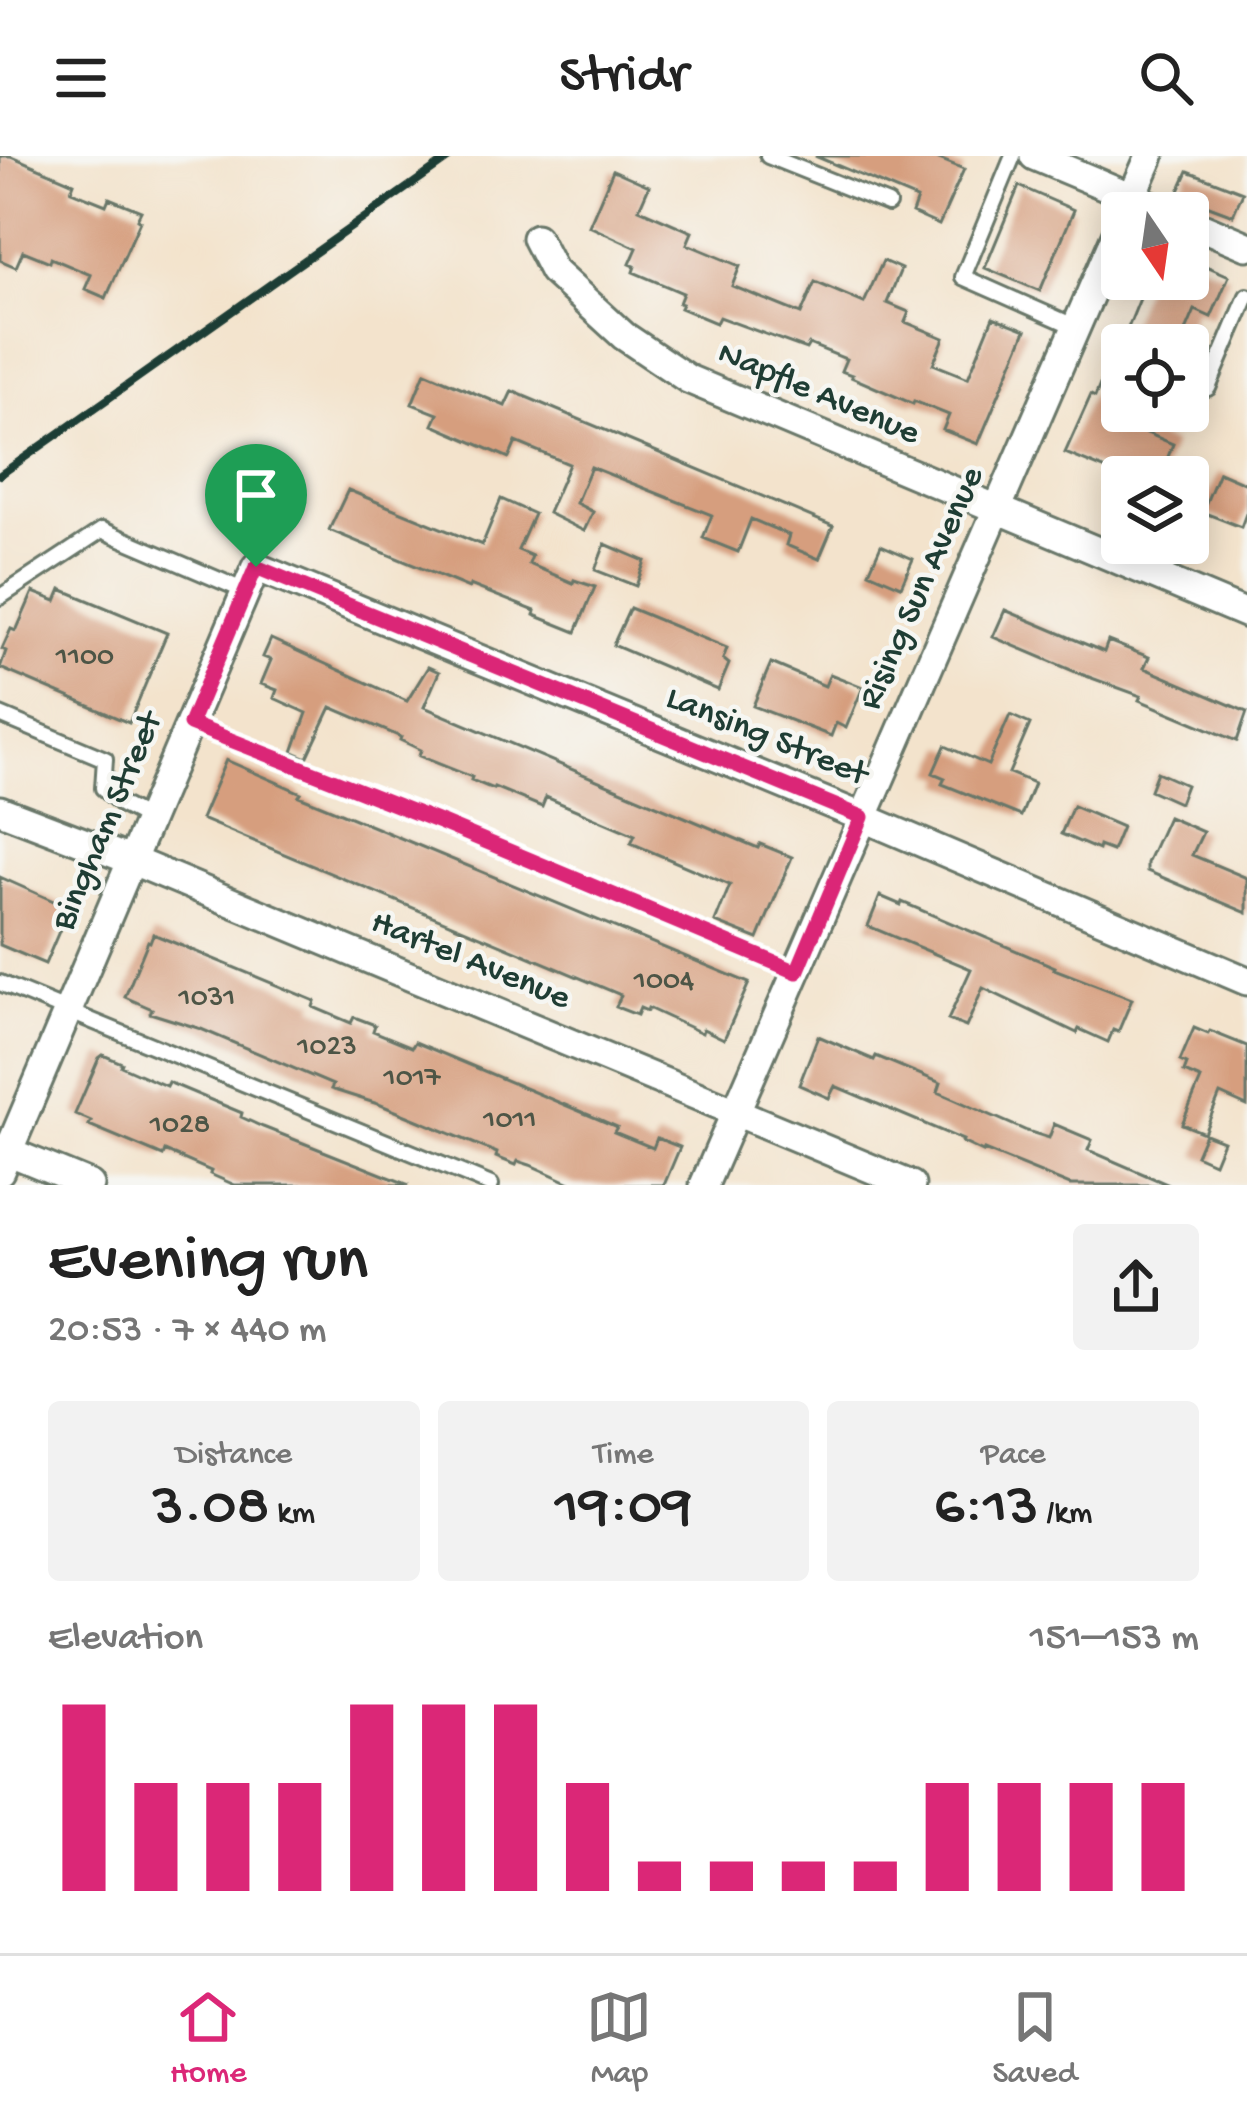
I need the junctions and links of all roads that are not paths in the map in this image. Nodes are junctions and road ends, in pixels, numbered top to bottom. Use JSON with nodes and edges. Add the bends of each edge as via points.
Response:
{"nodes":[{"id":1,"x":768,"y":156,"type":"edge"},
{"id":2,"x":1013,"y":156,"type":"edge"},
{"id":3,"x":1034,"y":156,"type":"edge"},
{"id":4,"x":1150,"y":156,"type":"edge"},
{"id":5,"x":1134,"y":192,"type":"edge"},
{"id":6,"x":1101,"y":195,"type":"edge"},
{"id":7,"x":889,"y":204,"type":"dead end"},
{"id":8,"x":1209,"y":229,"type":"edge"},
{"id":9,"x":536,"y":238,"type":"dead end"},
{"id":10,"x":1247,"y":246,"type":"edge"},
{"id":11,"x":1101,"y":268,"type":"edge"},
{"id":12,"x":1247,"y":296,"type":"edge"},
{"id":13,"x":1076,"y":326,"type":"junction"},
{"id":14,"x":1209,"y":386,"type":"edge"},
{"id":15,"x":997,"y":510,"type":"junction"},
{"id":16,"x":250,"y":579,"type":"junction"},
{"id":17,"x":0,"y":597,"type":"edge"},
{"id":18,"x":1247,"y":614,"type":"edge"},
{"id":19,"x":0,"y":715,"type":"edge"},
{"id":20,"x":190,"y":724,"type":"junction"},
{"id":21,"x":0,"y":810,"type":"edge"},
{"id":22,"x":862,"y":817,"type":"junction"},
{"id":23,"x":149,"y":819,"type":"junction"},
{"id":24,"x":133,"y":861,"type":"junction"},
{"id":25,"x":797,"y":972,"type":"junction"},
{"id":26,"x":1247,"y":981,"type":"edge"},
{"id":27,"x":0,"y":983,"type":"edge"},
{"id":28,"x":67,"y":1012,"type":"junction"},
{"id":29,"x":736,"y":1111,"type":"junction"},
{"id":30,"x":3,"y":1157,"type":"edge"},
{"id":31,"x":90,"y":1185,"type":"edge"},
{"id":32,"x":491,"y":1185,"type":"edge"},
{"id":33,"x":704,"y":1185,"type":"edge"},
{"id":34,"x":910,"y":1185,"type":"edge"}],
"edges":[{"from":1,"to":7,"type":"lane"},
{"from":2,"to":13,"type":"lane","via":[[963,277]]},
{"from":3,"to":6,"type":"street"},
{"from":4,"to":5,"type":"street","name":"Rising Sun Avenue"},
{"from":8,"to":10,"type":"street"},
{"from":9,"to":15,"type":"street","name":"Napfle Avenue","via":[[554,271],[624,336],[688,379]]},
{"from":11,"to":13,"type":"street","name":"Rising Sun Avenue"},
{"from":12,"to":14,"type":"lane"},
{"from":13,"to":15,"type":"street","name":"Rising Sun Avenue"},
{"from":15,"to":18,"type":"street","name":"Napfle Avenue"},
{"from":15,"to":22,"type":"street","name":"Rising Sun Avenue"},
{"from":16,"to":17,"type":"lane","via":[[102,530]]},
{"from":16,"to":20,"type":"street","name":"Bingham Street"},
{"from":16,"to":22,"type":"street","name":"Lansing Street"},
{"from":19,"to":23,"type":"lane","via":[[105,759],[103,788]]},
{"from":20,"to":23,"type":"street","name":"Bingham Street"},
{"from":20,"to":25,"type":"lane"},
{"from":21,"to":24,"type":"street","name":"Hartel Avenue"},
{"from":22,"to":25,"type":"street","name":"Rising Sun Avenue"},
{"from":22,"to":26,"type":"street","name":"Lansing Street"},
{"from":23,"to":24,"type":"street","name":"Bingham Street"},
{"from":24,"to":28,"type":"street","name":"Bingham Street"},
{"from":24,"to":29,"type":"street","name":"Hartel Avenue"},
{"from":25,"to":29,"type":"street","name":"Rising Sun Avenue"},
{"from":27,"to":28,"type":"lane"},
{"from":28,"to":30,"type":"street","name":"Bingham Street"},
{"from":28,"to":32,"type":"lane"},
{"from":29,"to":33,"type":"street","name":"Rising Sun Avenue"},
{"from":29,"to":34,"type":"street","name":"Hartel Avenue"},
{"from":30,"to":31,"type":"street"}]}
